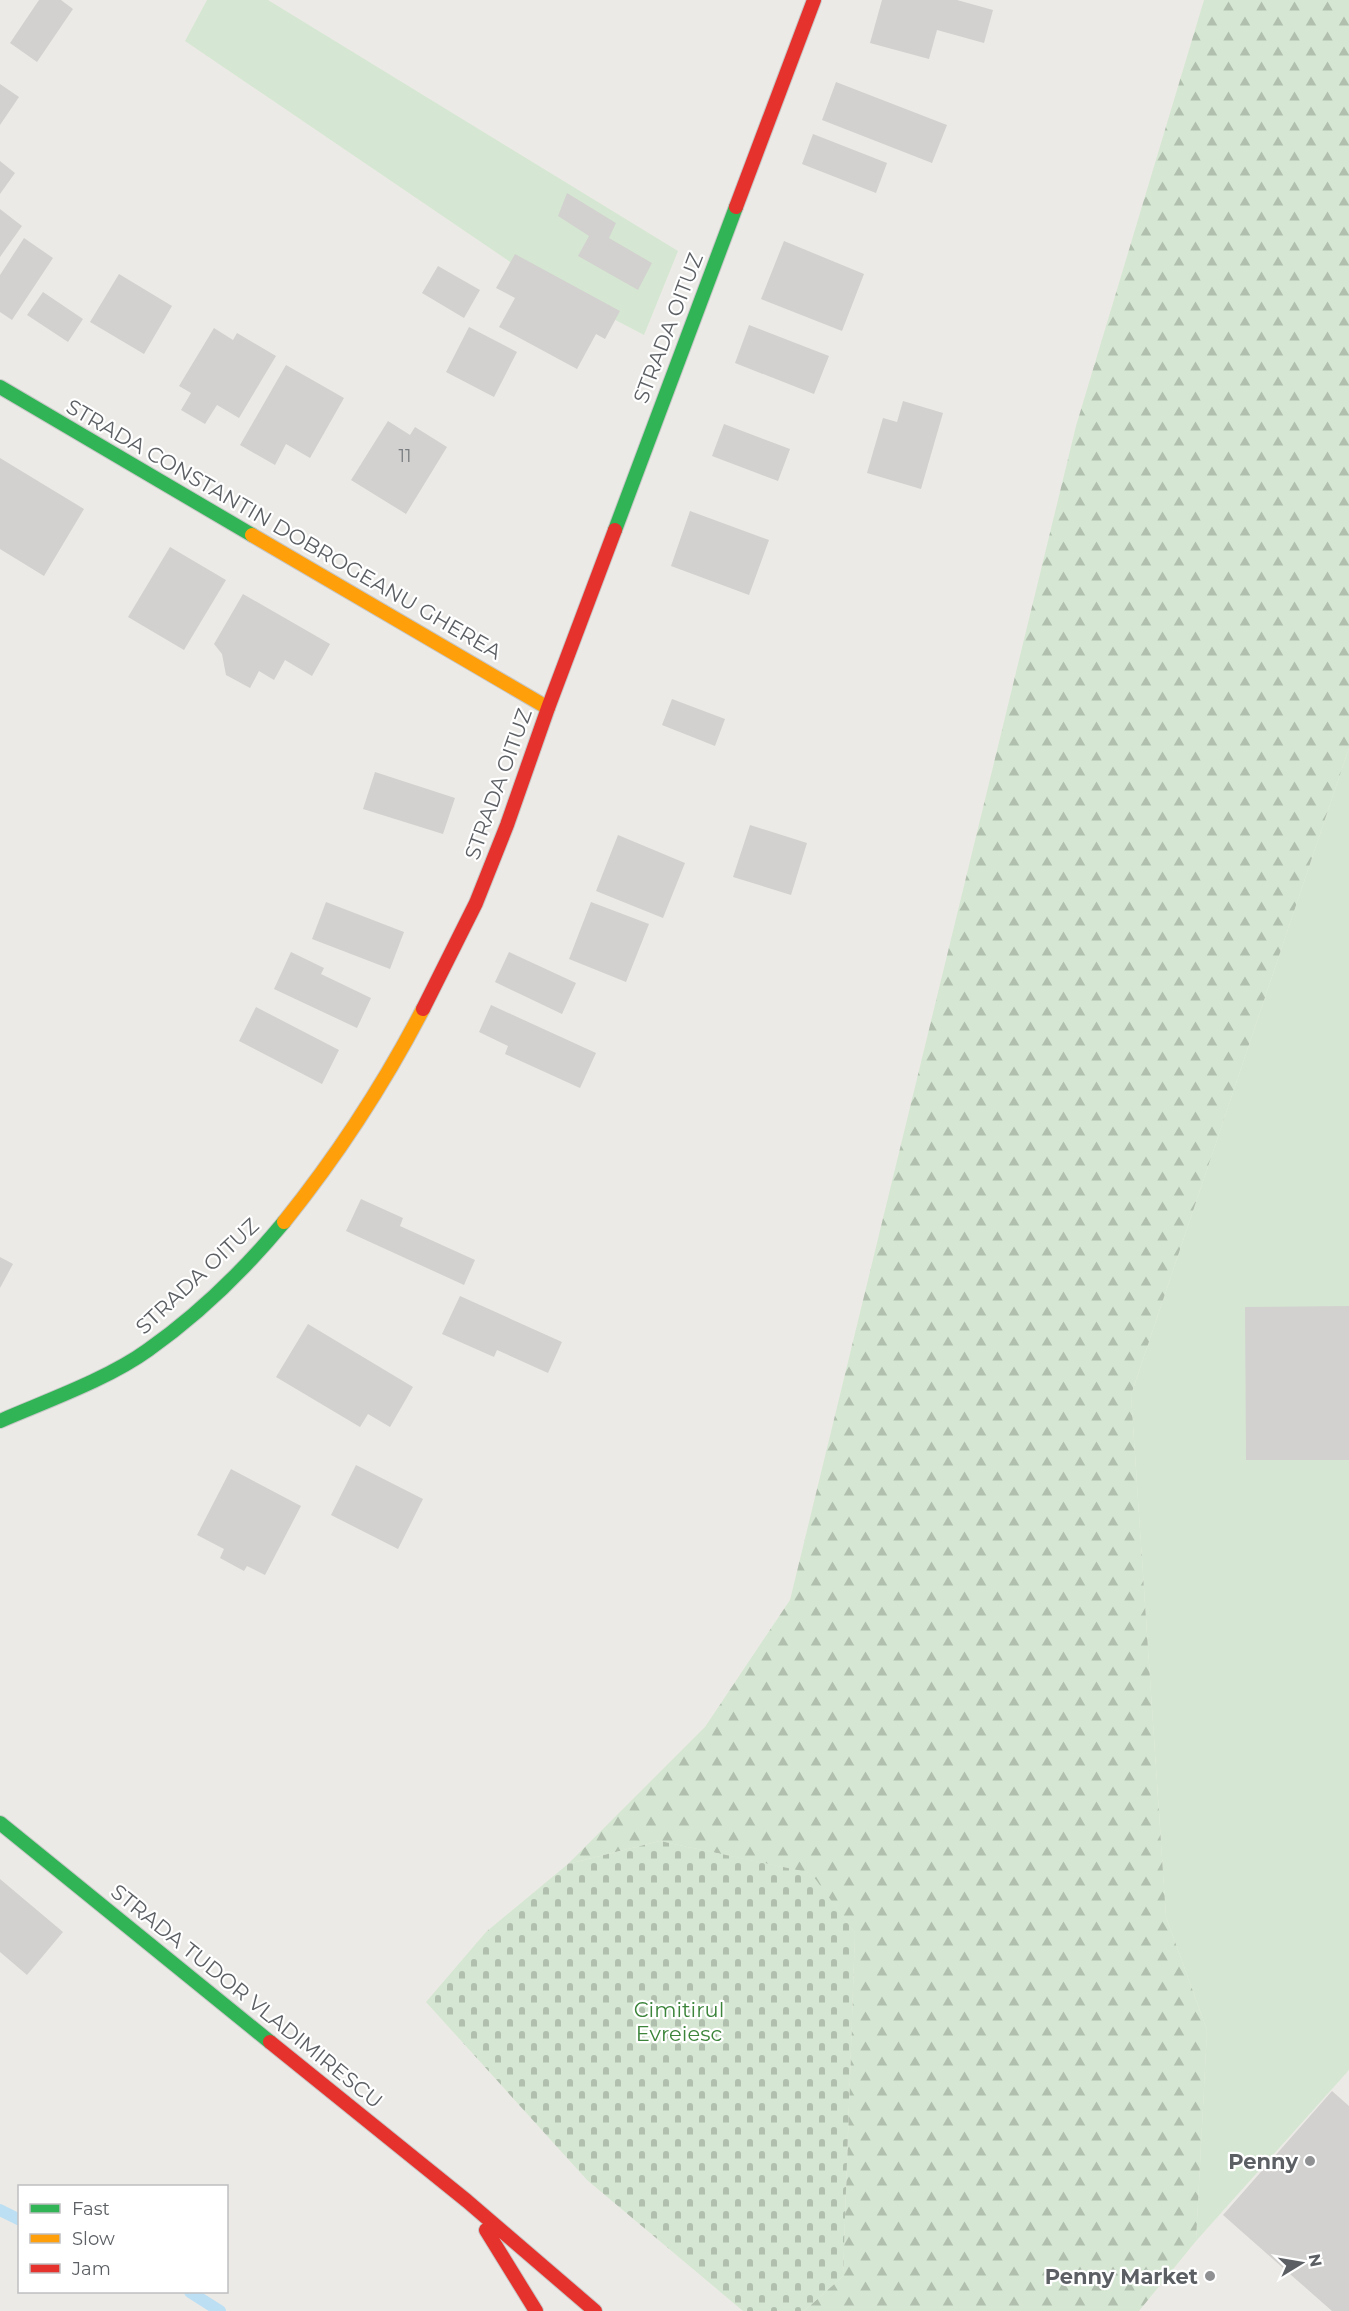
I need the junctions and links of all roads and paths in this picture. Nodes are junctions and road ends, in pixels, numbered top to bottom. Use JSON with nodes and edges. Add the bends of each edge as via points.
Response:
{"nodes":[{"id":1,"x":814,"y":0,"type":"edge"},
{"id":2,"x":0,"y":387,"type":"edge"},
{"id":3,"x":548,"y":708,"type":"junction"},
{"id":4,"x":0,"y":1421,"type":"edge"},
{"id":5,"x":0,"y":1823,"type":"edge"},
{"id":6,"x":467,"y":2201,"type":"junction"},
{"id":7,"x":536,"y":2311,"type":"edge"},
{"id":8,"x":595,"y":2311,"type":"edge"}],
"edges":[{"from":1,"to":3,"type":"street","name":"STRADA OITUZ"},
{"from":2,"to":3,"type":"street","name":"STRADA CONSTANTIN DOBROGEANU GHEREA"},
{"from":3,"to":4,"type":"street","name":"STRADA OITUZ","via":[[507,825],[448,963],[406,1042],[314,1184],[257,1255],[147,1351]]},
{"from":5,"to":6,"type":"street","name":"STRADA TUDOR VLADIMIRESCU"},
{"from":6,"to":7,"type":"street","name":"STRADA TUDOR VLADIMIRESCU"},
{"from":6,"to":8,"type":"street","name":"STRADA TUDOR VLADIMIRESCU"}]}
